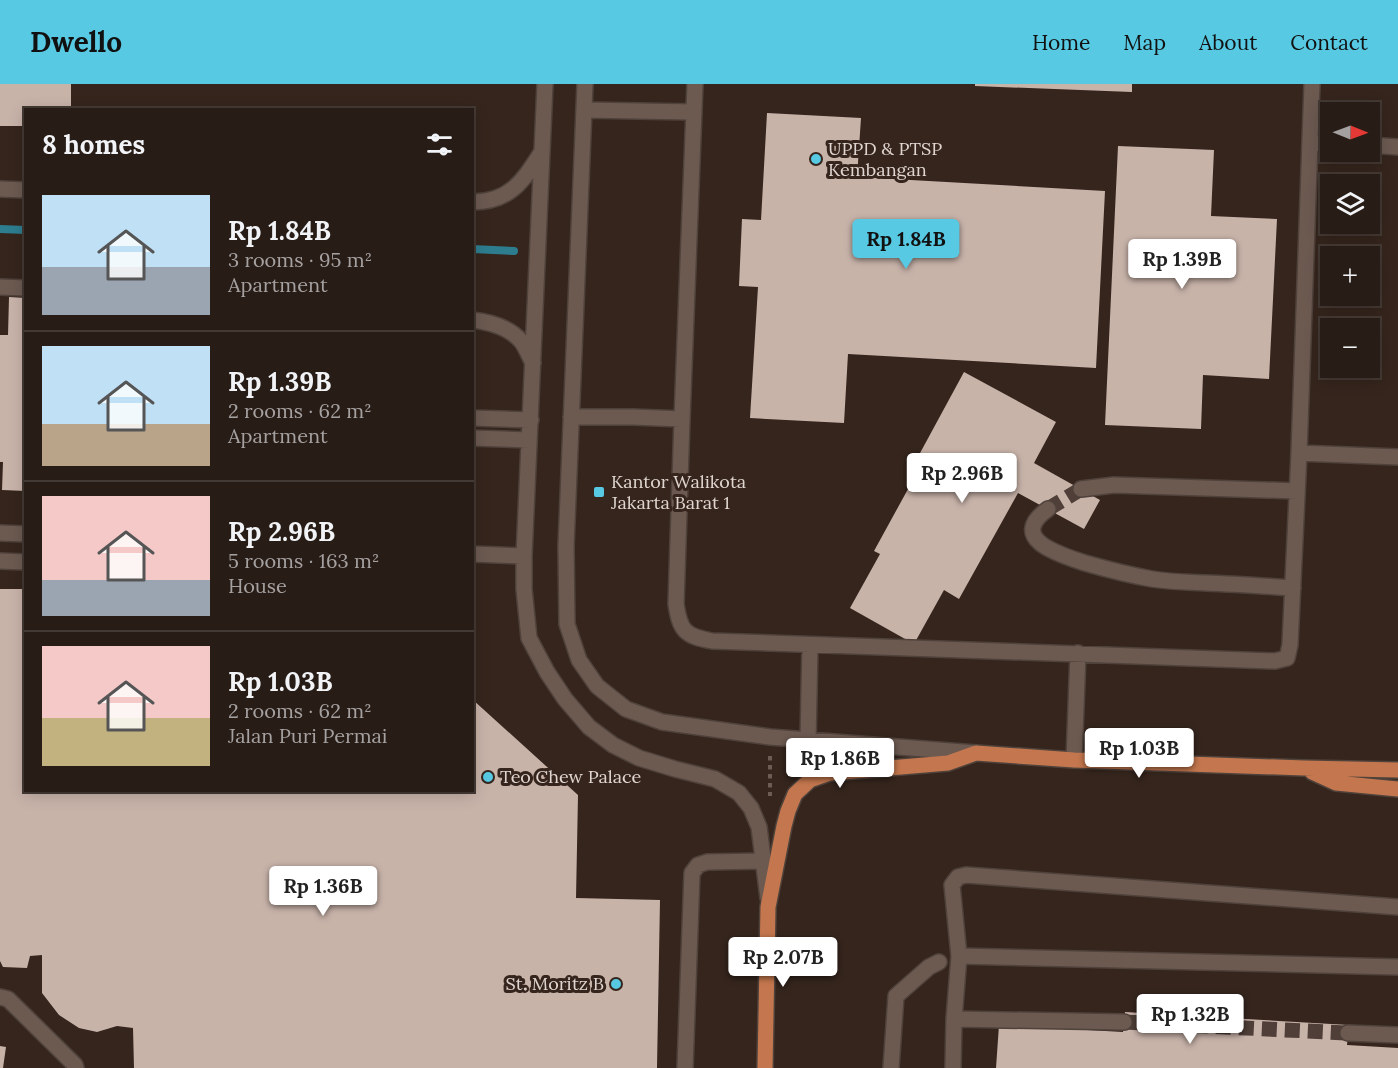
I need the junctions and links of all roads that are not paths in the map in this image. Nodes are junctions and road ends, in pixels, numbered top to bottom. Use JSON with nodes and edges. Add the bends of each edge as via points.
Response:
{"nodes":[{"id":1,"x":545,"y":84,"type":"edge"},
{"id":2,"x":585,"y":84,"type":"edge"},
{"id":3,"x":695,"y":84,"type":"edge"},
{"id":4,"x":1312,"y":84,"type":"edge"},
{"id":5,"x":584,"y":110,"type":"junction"},
{"id":6,"x":693,"y":112,"type":"junction"},
{"id":7,"x":1311,"y":143,"type":"junction"},
{"id":8,"x":1320,"y":143,"type":"edge"},
{"id":9,"x":1380,"y":146,"type":"edge"},
{"id":10,"x":1398,"y":147,"type":"edge"},
{"id":11,"x":542,"y":151,"type":"junction"},
{"id":12,"x":0,"y":189,"type":"edge"},
{"id":13,"x":24,"y":190,"type":"edge"},
{"id":14,"x":474,"y":202,"type":"edge"},
{"id":15,"x":0,"y":287,"type":"edge"},
{"id":16,"x":24,"y":288,"type":"edge"},
{"id":17,"x":474,"y":321,"type":"edge"},
{"id":18,"x":533,"y":363,"type":"junction"},
{"id":19,"x":577,"y":417,"type":"junction"},
{"id":20,"x":474,"y":418,"type":"edge"},
{"id":21,"x":682,"y":419,"type":"junction"},
{"id":22,"x":531,"y":420,"type":"junction"},
{"id":23,"x":474,"y":438,"type":"edge"},
{"id":24,"x":529,"y":440,"type":"junction"},
{"id":25,"x":1299,"y":453,"type":"junction"},
{"id":26,"x":1398,"y":457,"type":"edge"},
{"id":27,"x":1081,"y":489,"type":"tunnel mouth"},
{"id":28,"x":1297,"y":490,"type":"junction"},
{"id":29,"x":1048,"y":509,"type":"tunnel mouth"},
{"id":30,"x":0,"y":533,"type":"edge"},
{"id":31,"x":24,"y":534,"type":"edge"},
{"id":32,"x":474,"y":554,"type":"edge"},
{"id":33,"x":524,"y":556,"type":"junction"},
{"id":34,"x":0,"y":561,"type":"edge"},
{"id":35,"x":24,"y":562,"type":"edge"},
{"id":36,"x":1293,"y":588,"type":"junction"},
{"id":37,"x":810,"y":645,"type":"junction"},
{"id":38,"x":1078,"y":653,"type":"junction"},
{"id":39,"x":808,"y":741,"type":"junction"},
{"id":40,"x":976,"y":753,"type":"junction"},
{"id":41,"x":1074,"y":760,"type":"junction"},
{"id":42,"x":1304,"y":768,"type":"junction"},
{"id":43,"x":1398,"y":770,"type":"edge"},
{"id":44,"x":1398,"y":789,"type":"edge"},
{"id":45,"x":764,"y":861,"type":"junction"},
{"id":46,"x":768,"y":907,"type":"junction"},
{"id":47,"x":1398,"y":907,"type":"edge"},
{"id":48,"x":958,"y":956,"type":"junction"},
{"id":49,"x":939,"y":962,"type":"dead end"},
{"id":50,"x":1398,"y":967,"type":"edge"},
{"id":51,"x":0,"y":997,"type":"edge"},
{"id":52,"x":954,"y":1019,"type":"junction"},
{"id":53,"x":1124,"y":1022,"type":"tunnel mouth"},
{"id":54,"x":1348,"y":1033,"type":"tunnel mouth"},
{"id":55,"x":1398,"y":1035,"type":"edge"},
{"id":56,"x":76,"y":1068,"type":"edge"},
{"id":57,"x":685,"y":1068,"type":"edge"},
{"id":58,"x":765,"y":1068,"type":"edge"},
{"id":59,"x":891,"y":1068,"type":"edge"},
{"id":60,"x":953,"y":1068,"type":"edge"}],
"edges":[{"from":1,"to":11,"type":"street"},
{"from":2,"to":5,"type":"street"},
{"from":3,"to":6,"type":"street"},
{"from":4,"to":7,"type":"street"},
{"from":5,"to":6,"type":"street"},
{"from":5,"to":19,"type":"street"},
{"from":6,"to":21,"type":"street"},
{"from":7,"to":8,"type":"street"},
{"from":7,"to":25,"type":"street"},
{"from":9,"to":10,"type":"street"},
{"from":11,"to":14,"type":"street","via":[[524,180],[502,197]]},
{"from":11,"to":18,"type":"street"},
{"from":12,"to":13,"type":"street"},
{"from":15,"to":16,"type":"street"},
{"from":17,"to":18,"type":"street","via":[[507,330],[521,341]]},
{"from":18,"to":22,"type":"street"},
{"from":19,"to":21,"type":"street"},
{"from":19,"to":39,"type":"street","via":[[566,546],[567,624],[579,660],[597,686],[626,709],[662,722]]},
{"from":20,"to":22,"type":"street"},
{"from":21,"to":37,"type":"street","via":[[676,604],[685,631],[704,639]]},
{"from":22,"to":24,"type":"street"},
{"from":23,"to":24,"type":"street"},
{"from":24,"to":33,"type":"street"},
{"from":25,"to":26,"type":"street"},
{"from":25,"to":28,"type":"street"},
{"from":27,"to":28,"type":"street","via":[[1114,485]]},
{"from":28,"to":36,"type":"street"},
{"from":29,"to":36,"type":"street","via":[[1033,525],[1034,536],[1059,555],[1152,579]]},
{"from":30,"to":31,"type":"street"},
{"from":32,"to":33,"type":"street"},
{"from":33,"to":45,"type":"street","via":[[529,638],[565,699],[589,727],[613,745],[639,758],[715,779],[739,793],[759,827]]},
{"from":34,"to":35,"type":"street"},
{"from":36,"to":38,"type":"street","via":[[1287,658],[1275,661]]},
{"from":37,"to":38,"type":"street"},
{"from":37,"to":39,"type":"street"},
{"from":38,"to":41,"type":"street"},
{"from":39,"to":40,"type":"street"},
{"from":40,"to":41,"type":"main road"},
{"from":40,"to":46,"type":"main road","via":[[948,763],[830,773],[810,780],[795,794],[788,811]]},
{"from":41,"to":42,"type":"main road"},
{"from":42,"to":43,"type":"main road"},
{"from":42,"to":44,"type":"main road","via":[[1336,783]]},
{"from":45,"to":46,"type":"street"},
{"from":45,"to":57,"type":"street","via":[[707,862],[692,873]]},
{"from":46,"to":58,"type":"main road"},
{"from":47,"to":48,"type":"street","via":[[966,874],[952,885]]},
{"from":48,"to":50,"type":"street"},
{"from":48,"to":52,"type":"street"},
{"from":49,"to":59,"type":"street","via":[[896,996]]},
{"from":51,"to":56,"type":"street","via":[[8,999]]},
{"from":52,"to":53,"type":"street"},
{"from":52,"to":60,"type":"street"},
{"from":54,"to":55,"type":"street"}]}
